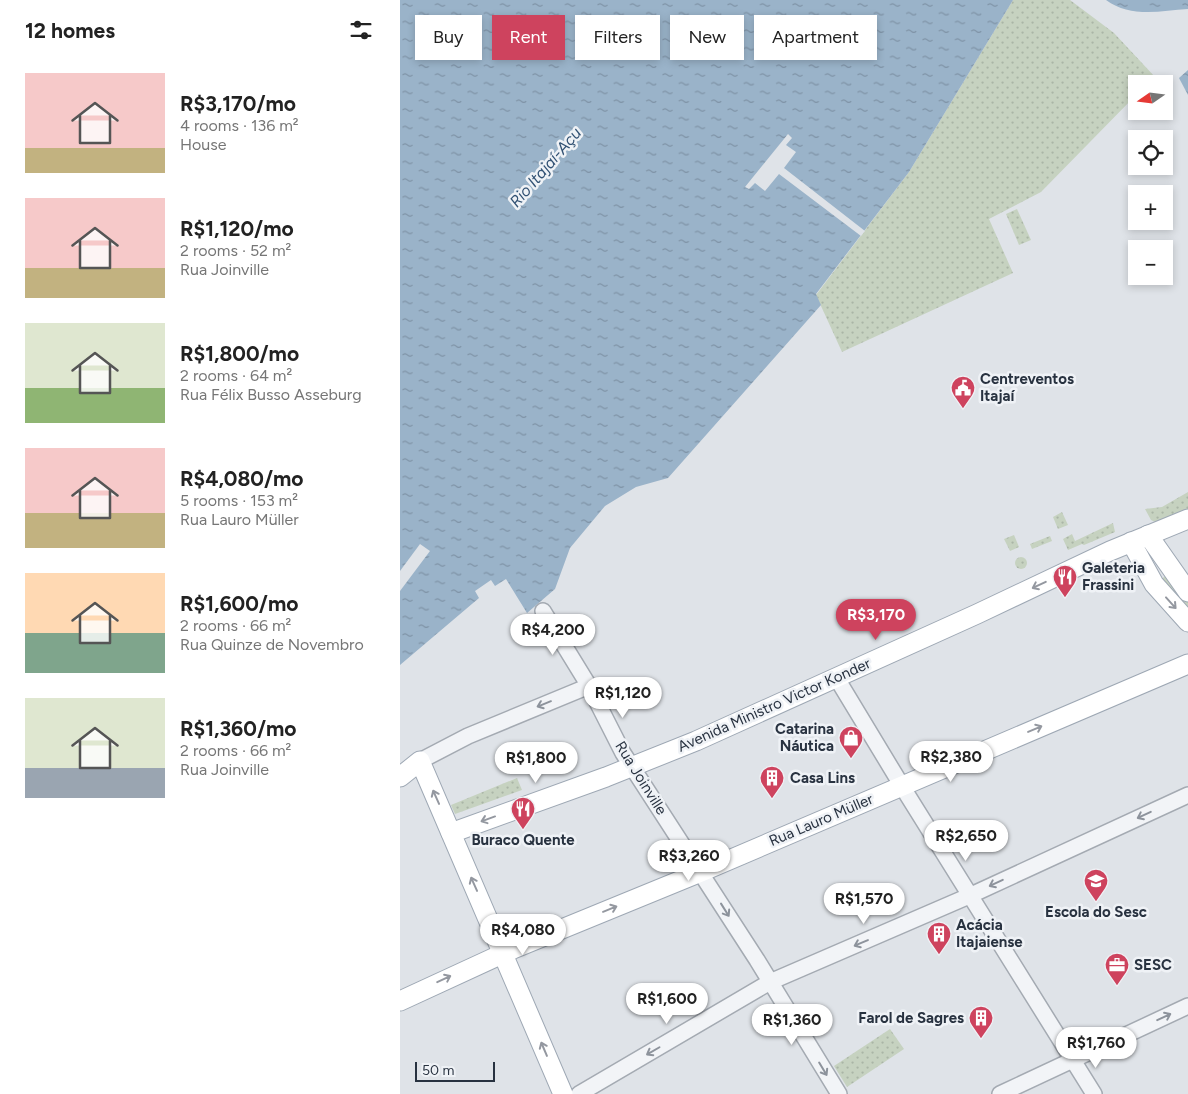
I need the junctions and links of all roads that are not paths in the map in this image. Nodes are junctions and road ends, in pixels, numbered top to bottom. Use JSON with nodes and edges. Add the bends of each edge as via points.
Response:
{"nodes":[{"id":1,"x":1188,"y":519,"type":"edge"},
{"id":2,"x":1139,"y":539,"type":"junction"},
{"id":3,"x":1172,"y":569,"type":"junction"},
{"id":4,"x":1154,"y":584,"type":"junction"},
{"id":5,"x":1188,"y":592,"type":"edge"},
{"id":6,"x":543,"y":611,"type":"dead end"},
{"id":7,"x":1188,"y":622,"type":"edge"},
{"id":8,"x":1188,"y":664,"type":"edge"},
{"id":9,"x":836,"y":677,"type":"junction"},
{"id":10,"x":589,"y":686,"type":"junction"},
{"id":11,"x":420,"y":762,"type":"junction"},
{"id":12,"x":632,"y":766,"type":"junction"},
{"id":13,"x":400,"y":777,"type":"edge"},
{"id":14,"x":901,"y":786,"type":"junction"},
{"id":15,"x":1188,"y":795,"type":"edge"},
{"id":16,"x":451,"y":833,"type":"junction"},
{"id":17,"x":700,"y":872,"type":"junction"},
{"id":18,"x":969,"y":896,"type":"junction"},
{"id":19,"x":504,"y":953,"type":"junction"},
{"id":20,"x":770,"y":982,"type":"junction"},
{"id":21,"x":400,"y":1000,"type":"edge"},
{"id":22,"x":1188,"y":1006,"type":"edge"},
{"id":23,"x":1073,"y":1060,"type":"junction"},
{"id":24,"x":563,"y":1094,"type":"edge"},
{"id":25,"x":579,"y":1094,"type":"edge"},
{"id":26,"x":839,"y":1094,"type":"edge"},
{"id":27,"x":1000,"y":1094,"type":"edge"},
{"id":28,"x":1094,"y":1094,"type":"edge"}],
"edges":[{"from":1,"to":2,"type":"main road","name":"Avenida Ministro Victor Konder"},
{"from":2,"to":3,"type":"main road"},
{"from":2,"to":4,"type":"main road","via":[[1139,560]]},
{"from":2,"to":9,"type":"main road","name":"Avenida Ministro Victor Konder","one_way":true},
{"from":3,"to":4,"type":"main road","via":[[1158,571]]},
{"from":3,"to":5,"type":"main road"},
{"from":4,"to":7,"type":"main road","one_way":true},
{"from":6,"to":10,"type":"street","name":"Rua Joinville"},
{"from":14,"to":8,"type":"main road","name":"Rua Lauro Müller","one_way":true},
{"from":9,"to":12,"type":"main road","name":"Avenida Ministro Victor Konder","via":[[696,741]]},
{"from":9,"to":14,"type":"street"},
{"from":10,"to":11,"type":"street","one_way":true,"via":[[468,736]]},
{"from":10,"to":12,"type":"street","name":"Rua Joinville"},
{"from":11,"to":13,"type":"main road"},
{"from":16,"to":11,"type":"main road","one_way":true},
{"from":12,"to":16,"type":"main road","name":"Avenida Ministro Victor Konder","one_way":true},
{"from":12,"to":17,"type":"street","name":"Rua Joinville"},
{"from":14,"to":17,"type":"main road","name":"Rua Lauro Müller"},
{"from":14,"to":18,"type":"street"},
{"from":15,"to":18,"type":"street","one_way":true},
{"from":19,"to":16,"type":"main road","one_way":true},
{"from":19,"to":17,"type":"main road","name":"Rua Lauro Müller","one_way":true},
{"from":17,"to":20,"type":"street","name":"Rua Joinville","one_way":true},
{"from":18,"to":20,"type":"street","one_way":true},
{"from":18,"to":23,"type":"street"},
{"from":21,"to":19,"type":"main road","name":"Rua Lauro Müller","one_way":true},
{"from":24,"to":19,"type":"main road","one_way":true},
{"from":20,"to":25,"type":"street","one_way":true},
{"from":20,"to":26,"type":"street","name":"Rua Joinville","one_way":true},
{"from":23,"to":22,"type":"street","one_way":true},
{"from":23,"to":27,"type":"street"},
{"from":23,"to":28,"type":"street"}]}
